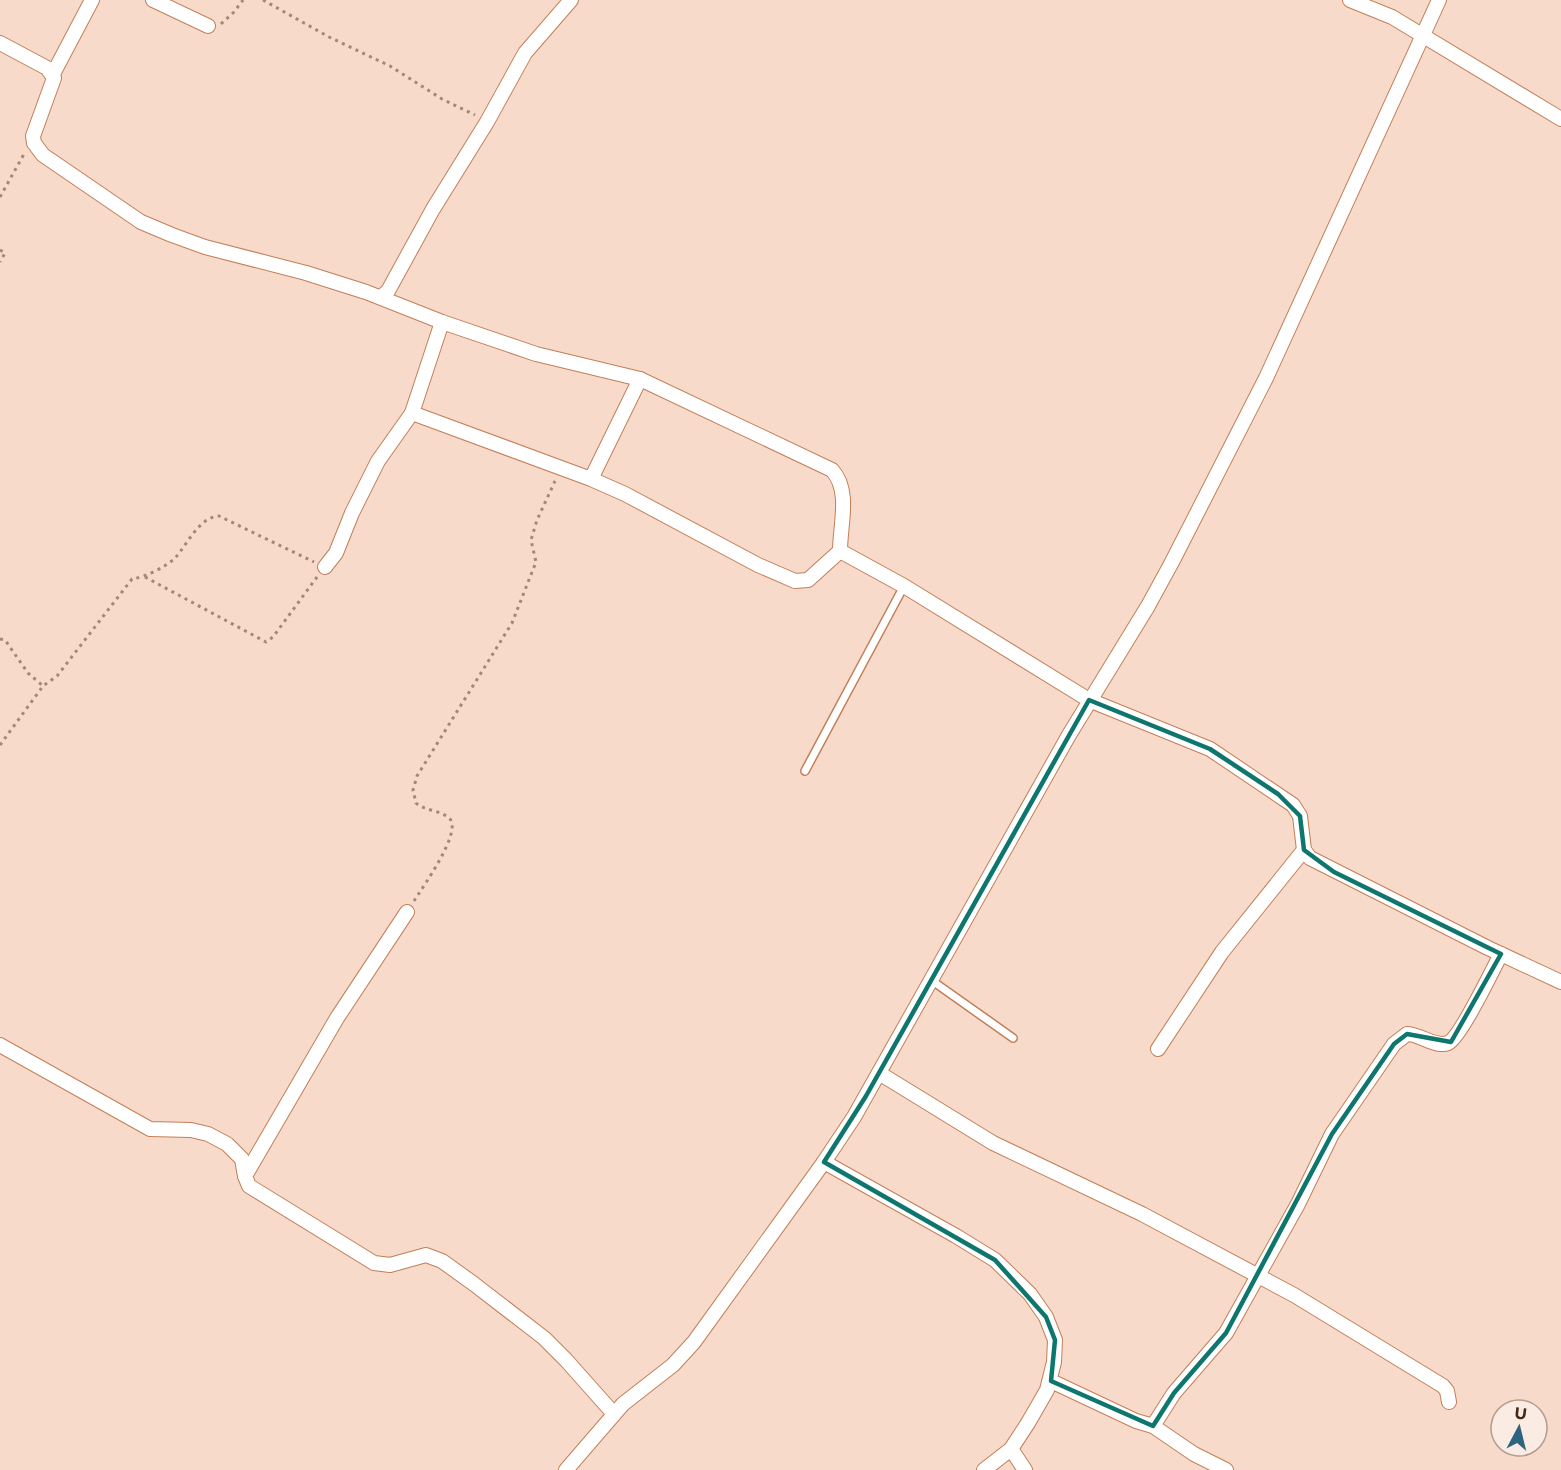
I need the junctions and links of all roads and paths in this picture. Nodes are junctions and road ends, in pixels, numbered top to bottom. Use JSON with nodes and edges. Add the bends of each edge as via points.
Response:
{"nodes":[{"id":1,"x":92,"y":0,"type":"edge"},
{"id":2,"x":153,"y":0,"type":"edge"},
{"id":3,"x":243,"y":0,"type":"edge"},
{"id":4,"x":264,"y":0,"type":"edge"},
{"id":5,"x":570,"y":0,"type":"edge"},
{"id":6,"x":1350,"y":0,"type":"edge"},
{"id":7,"x":1439,"y":0,"type":"edge"},
{"id":8,"x":208,"y":26,"type":"joint"},
{"id":9,"x":1423,"y":35,"type":"junction"},
{"id":10,"x":0,"y":43,"type":"edge"},
{"id":11,"x":53,"y":75,"type":"junction"},
{"id":12,"x":1561,"y":119,"type":"edge"},
{"id":13,"x":487,"y":122,"type":"junction"},
{"id":14,"x":33,"y":139,"type":"junction"},
{"id":15,"x":0,"y":196,"type":"edge"},
{"id":16,"x":0,"y":250,"type":"edge"},
{"id":17,"x":0,"y":262,"type":"edge"},
{"id":18,"x":381,"y":297,"type":"junction"},
{"id":19,"x":442,"y":322,"type":"junction"},
{"id":20,"x":640,"y":379,"type":"junction"},
{"id":21,"x":412,"y":413,"type":"junction"},
{"id":22,"x":566,"y":469,"type":"junction"},
{"id":23,"x":591,"y":479,"type":"junction"},
{"id":24,"x":840,"y":551,"type":"junction"},
{"id":25,"x":325,"y":567,"type":"junction"},
{"id":26,"x":145,"y":577,"type":"junction"},
{"id":27,"x":904,"y":586,"type":"junction"},
{"id":28,"x":0,"y":639,"type":"edge"},
{"id":29,"x":43,"y":686,"type":"junction"},
{"id":30,"x":1089,"y":700,"type":"junction"},
{"id":31,"x":0,"y":745,"type":"edge"},
{"id":32,"x":805,"y":771,"type":"dead end"},
{"id":33,"x":1304,"y":850,"type":"junction"},
{"id":34,"x":407,"y":912,"type":"joint"},
{"id":35,"x":1502,"y":954,"type":"junction"},
{"id":36,"x":931,"y":980,"type":"junction"},
{"id":37,"x":1561,"y":982,"type":"edge"},
{"id":38,"x":1013,"y":1038,"type":"dead end"},
{"id":39,"x":0,"y":1044,"type":"edge"},
{"id":40,"x":1158,"y":1049,"type":"dead end"},
{"id":41,"x":879,"y":1073,"type":"junction"},
{"id":42,"x":824,"y":1162,"type":"junction"},
{"id":43,"x":245,"y":1176,"type":"junction"},
{"id":44,"x":1258,"y":1275,"type":"junction"},
{"id":45,"x":1050,"y":1381,"type":"junction"},
{"id":46,"x":1449,"y":1401,"type":"dead end"},
{"id":47,"x":614,"y":1414,"type":"junction"},
{"id":48,"x":1153,"y":1426,"type":"junction"},
{"id":49,"x":1011,"y":1449,"type":"junction"},
{"id":50,"x":566,"y":1470,"type":"edge"},
{"id":51,"x":984,"y":1470,"type":"edge"},
{"id":52,"x":1025,"y":1470,"type":"edge"},
{"id":53,"x":1226,"y":1470,"type":"edge"}],
"edges":[{"from":1,"to":11,"type":"street"},
{"from":2,"to":8,"type":"street"},
{"from":3,"to":8,"type":"path","via":[[221,25]]},
{"from":4,"to":13,"type":"path"},
{"from":5,"to":13,"type":"street","via":[[525,54]]},
{"from":6,"to":9,"type":"street"},
{"from":7,"to":9,"type":"street"},
{"from":9,"to":12,"type":"street"},
{"from":9,"to":30,"type":"street","via":[[1258,395],[1160,585]]},
{"from":10,"to":11,"type":"street"},
{"from":11,"to":14,"type":"street"},
{"from":13,"to":18,"type":"street"},
{"from":14,"to":15,"type":"path"},
{"from":14,"to":18,"type":"street","via":[[50,162],[141,222],[205,247]]},
{"from":16,"to":17,"type":"path","via":[[5,253]]},
{"from":18,"to":19,"type":"street"},
{"from":19,"to":20,"type":"street","via":[[536,354]]},
{"from":19,"to":21,"type":"street"},
{"from":20,"to":23,"type":"street"},
{"from":20,"to":24,"type":"street","via":[[832,470],[844,497]]},
{"from":21,"to":22,"type":"street"},
{"from":21,"to":25,"type":"street","via":[[378,461],[336,553]]},
{"from":22,"to":23,"type":"street"},
{"from":22,"to":34,"type":"path","via":[[556,479],[537,520],[531,540],[536,562],[512,623],[417,777],[413,790],[416,803],[449,818],[453,829]]},
{"from":23,"to":24,"type":"street","via":[[795,581],[808,580]]},
{"from":24,"to":27,"type":"street"},
{"from":25,"to":26,"type":"path","via":[[212,516],[173,560]]},
{"from":25,"to":26,"type":"path","via":[[266,642]]},
{"from":26,"to":29,"type":"path","via":[[132,579],[57,676]]},
{"from":27,"to":30,"type":"street"},
{"from":27,"to":32,"type":"lane"},
{"from":28,"to":29,"type":"path","via":[[5,640],[28,673]]},
{"from":29,"to":31,"type":"path"},
{"from":30,"to":33,"type":"street","via":[[1209,749],[1278,794],[1300,816]]},
{"from":30,"to":36,"type":"street"},
{"from":33,"to":35,"type":"street","via":[[1334,872]]},
{"from":33,"to":40,"type":"street","via":[[1222,952]]},
{"from":34,"to":43,"type":"street","via":[[337,1018]]},
{"from":35,"to":37,"type":"street"},
{"from":35,"to":44,"type":"street","via":[[1451,1042],[1443,1044],[1407,1034],[1394,1044],[1332,1134]]},
{"from":36,"to":38,"type":"lane"},
{"from":36,"to":41,"type":"street"},
{"from":39,"to":43,"type":"street","via":[[150,1129],[191,1130],[218,1139],[242,1159]]},
{"from":41,"to":42,"type":"street"},
{"from":41,"to":44,"type":"street","via":[[993,1143]]},
{"from":42,"to":45,"type":"street","via":[[995,1260],[1030,1294],[1046,1317],[1055,1340]]},
{"from":42,"to":47,"type":"street","via":[[694,1342],[673,1365]]},
{"from":43,"to":47,"type":"street","via":[[249,1186],[380,1266],[426,1255],[442,1261],[544,1338]]},
{"from":44,"to":46,"type":"street","via":[[1439,1384],[1447,1391]]},
{"from":44,"to":48,"type":"street","via":[[1226,1333],[1173,1393]]},
{"from":45,"to":48,"type":"street"},
{"from":45,"to":49,"type":"street","via":[[1041,1403]]},
{"from":47,"to":50,"type":"street"},
{"from":48,"to":53,"type":"street"},
{"from":49,"to":51,"type":"street"},
{"from":49,"to":52,"type":"street"}]}
